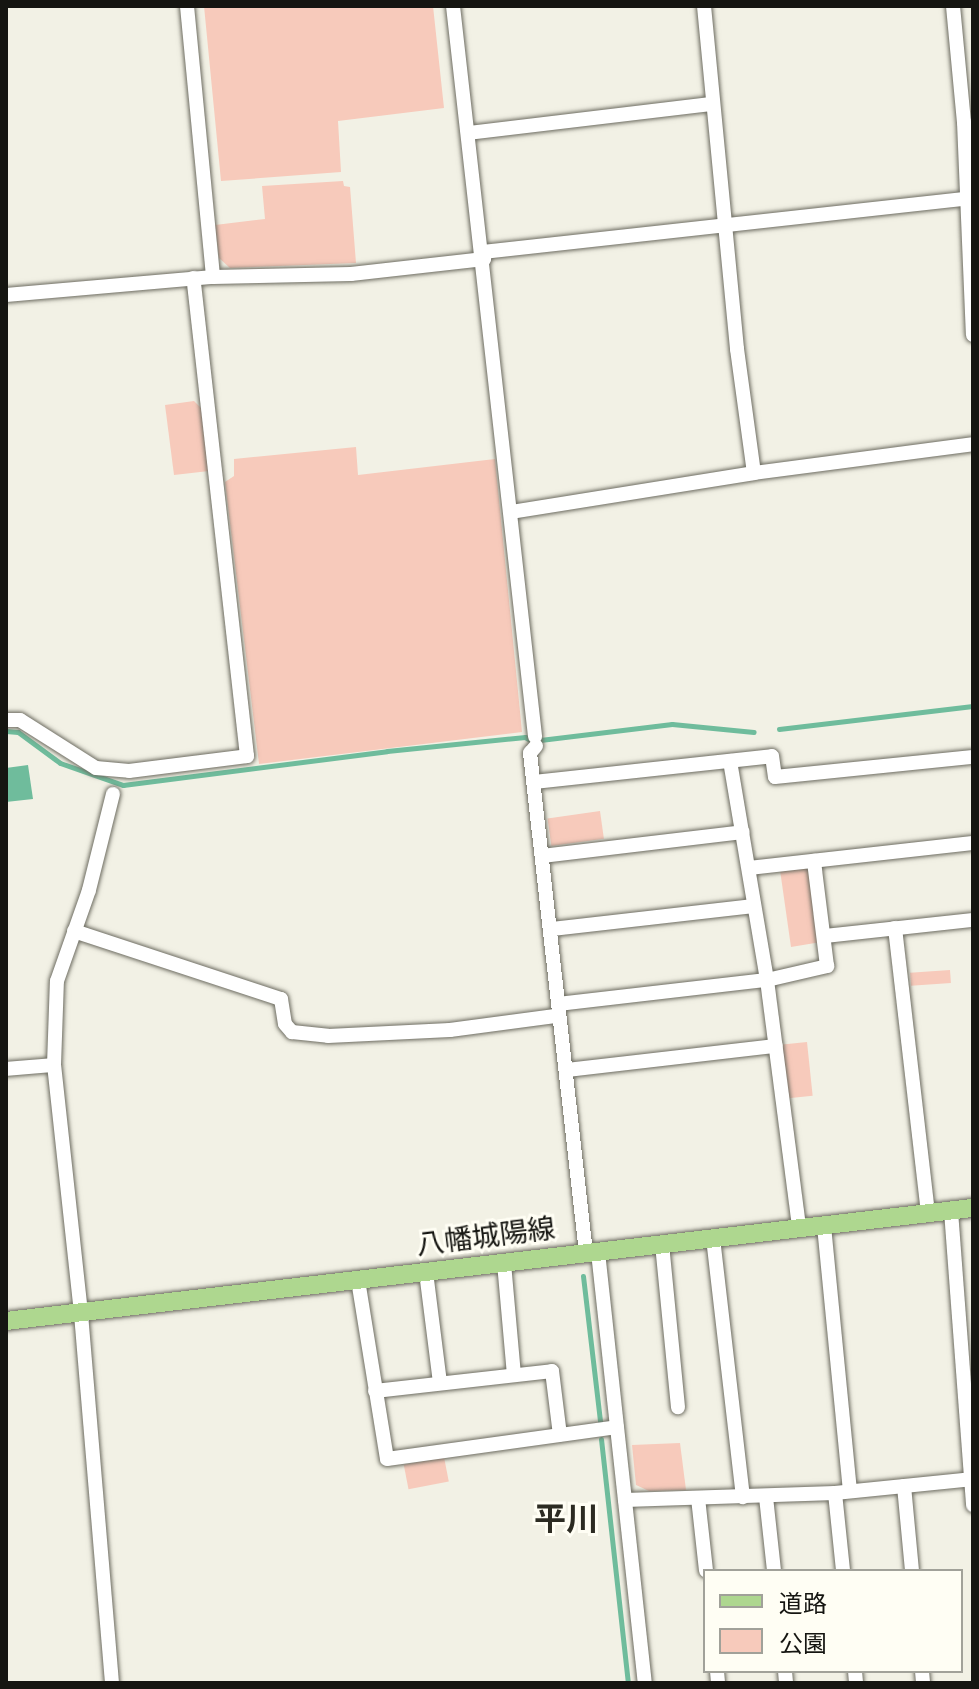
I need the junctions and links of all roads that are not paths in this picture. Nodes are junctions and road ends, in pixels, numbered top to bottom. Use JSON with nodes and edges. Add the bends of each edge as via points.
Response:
{"nodes":[{"id":1,"x":187,"y":6,"type":"edge"},
{"id":2,"x":453,"y":6,"type":"edge"},
{"id":3,"x":704,"y":6,"type":"edge"},
{"id":4,"x":953,"y":6,"type":"edge"},
{"id":5,"x":712,"y":104,"type":"junction"},
{"id":6,"x":468,"y":133,"type":"junction"},
{"id":7,"x":969,"y":199,"type":"edge"},
{"id":8,"x":725,"y":225,"type":"junction"},
{"id":9,"x":483,"y":255,"type":"junction"},
{"id":10,"x":213,"y":277,"type":"junction"},
{"id":11,"x":193,"y":278,"type":"junction"},
{"id":12,"x":6,"y":295,"type":"edge"},
{"id":13,"x":973,"y":335,"type":"edge"},
{"id":14,"x":973,"y":444,"type":"edge"},
{"id":15,"x":754,"y":473,"type":"junction"},
{"id":16,"x":511,"y":512,"type":"junction"},
{"id":17,"x":6,"y":720,"type":"edge"},
{"id":18,"x":973,"y":757,"type":"edge"},
{"id":19,"x":730,"y":761,"type":"junction"},
{"id":20,"x":534,"y":782,"type":"junction"},
{"id":21,"x":113,"y":794,"type":"dead end"},
{"id":22,"x":743,"y":832,"type":"junction"},
{"id":23,"x":973,"y":843,"type":"edge"},
{"id":24,"x":542,"y":856,"type":"junction"},
{"id":25,"x":814,"y":861,"type":"junction"},
{"id":26,"x":749,"y":868,"type":"junction"},
{"id":27,"x":754,"y":906,"type":"junction"},
{"id":28,"x":973,"y":920,"type":"edge"},
{"id":29,"x":895,"y":928,"type":"junction"},
{"id":30,"x":552,"y":929,"type":"junction"},
{"id":31,"x":74,"y":931,"type":"junction"},
{"id":32,"x":825,"y":936,"type":"junction"},
{"id":33,"x":767,"y":980,"type":"junction"},
{"id":34,"x":557,"y":1010,"type":"junction"},
{"id":35,"x":776,"y":1046,"type":"junction"},
{"id":36,"x":54,"y":1065,"type":"junction"},
{"id":37,"x":6,"y":1069,"type":"edge"},
{"id":38,"x":567,"y":1070,"type":"junction"},
{"id":39,"x":973,"y":1208,"type":"edge"},
{"id":40,"x":951,"y":1211,"type":"junction"},
{"id":41,"x":928,"y":1213,"type":"junction"},
{"id":42,"x":824,"y":1226,"type":"junction"},
{"id":43,"x":799,"y":1228,"type":"junction"},
{"id":44,"x":713,"y":1238,"type":"junction"},
{"id":45,"x":662,"y":1244,"type":"junction"},
{"id":46,"x":592,"y":1253,"type":"junction"},
{"id":47,"x":504,"y":1263,"type":"junction"},
{"id":48,"x":426,"y":1272,"type":"junction"},
{"id":49,"x":358,"y":1280,"type":"junction"},
{"id":50,"x":966,"y":1292,"type":"edge"},
{"id":51,"x":81,"y":1313,"type":"junction"},
{"id":52,"x":6,"y":1321,"type":"edge"},
{"id":53,"x":514,"y":1374,"type":"junction"},
{"id":54,"x":440,"y":1383,"type":"junction"},
{"id":55,"x":375,"y":1391,"type":"junction"},
{"id":56,"x":678,"y":1407,"type":"dead end"},
{"id":57,"x":617,"y":1427,"type":"junction"},
{"id":58,"x":560,"y":1435,"type":"junction"},
{"id":59,"x":971,"y":1479,"type":"edge"},
{"id":60,"x":904,"y":1486,"type":"junction"},
{"id":61,"x":850,"y":1491,"type":"junction"},
{"id":62,"x":835,"y":1493,"type":"junction"},
{"id":63,"x":743,"y":1497,"type":"junction"},
{"id":64,"x":766,"y":1497,"type":"junction"},
{"id":65,"x":698,"y":1498,"type":"junction"},
{"id":66,"x":625,"y":1500,"type":"junction"},
{"id":67,"x":973,"y":1505,"type":"edge"},
{"id":68,"x":706,"y":1569,"type":"edge"},
{"id":69,"x":774,"y":1569,"type":"edge"},
{"id":70,"x":843,"y":1569,"type":"edge"},
{"id":71,"x":912,"y":1569,"type":"edge"},
{"id":72,"x":112,"y":1683,"type":"edge"},
{"id":73,"x":645,"y":1683,"type":"edge"}],
"edges":[{"from":1,"to":10,"type":"street"},
{"from":2,"to":6,"type":"street"},
{"from":3,"to":5,"type":"street"},
{"from":4,"to":7,"type":"street"},
{"from":5,"to":6,"type":"street"},
{"from":5,"to":8,"type":"street"},
{"from":6,"to":9,"type":"street"},
{"from":7,"to":8,"type":"street"},
{"from":7,"to":13,"type":"street"},
{"from":8,"to":9,"type":"street"},
{"from":8,"to":15,"type":"street"},
{"from":9,"to":10,"type":"street","via":[[351,274]]},
{"from":9,"to":16,"type":"street"},
{"from":10,"to":11,"type":"street"},
{"from":11,"to":12,"type":"street"},
{"from":11,"to":17,"type":"street","via":[[247,756],[129,771],[96,768],[20,720]]},
{"from":14,"to":15,"type":"street"},
{"from":15,"to":16,"type":"street"},
{"from":16,"to":20,"type":"street","via":[[535,741],[530,753]]},
{"from":18,"to":19,"type":"street","via":[[775,777],[772,756]]},
{"from":19,"to":20,"type":"street"},
{"from":19,"to":22,"type":"street"},
{"from":20,"to":24,"type":"street"},
{"from":21,"to":31,"type":"street"},
{"from":22,"to":24,"type":"street"},
{"from":22,"to":26,"type":"street"},
{"from":23,"to":25,"type":"street"},
{"from":24,"to":30,"type":"street"},
{"from":25,"to":26,"type":"street"},
{"from":25,"to":32,"type":"street"},
{"from":26,"to":27,"type":"street"},
{"from":27,"to":30,"type":"street"},
{"from":27,"to":33,"type":"street"},
{"from":28,"to":29,"type":"street"},
{"from":29,"to":32,"type":"street"},
{"from":29,"to":41,"type":"street"},
{"from":30,"to":34,"type":"street"},
{"from":31,"to":34,"type":"street","via":[[281,999],[285,1024],[292,1032],[328,1036],[450,1030]]},
{"from":31,"to":36,"type":"street","via":[[57,981]]},
{"from":32,"to":33,"type":"street","via":[[827,966]]},
{"from":33,"to":34,"type":"street"},
{"from":33,"to":35,"type":"street"},
{"from":34,"to":38,"type":"street"},
{"from":35,"to":38,"type":"street"},
{"from":35,"to":43,"type":"street"},
{"from":36,"to":37,"type":"street"},
{"from":36,"to":51,"type":"street"},
{"from":38,"to":46,"type":"street"},
{"from":39,"to":40,"type":"main road","name":"八幡城陽線"},
{"from":40,"to":41,"type":"main road","name":"八幡城陽線"},
{"from":40,"to":50,"type":"street"},
{"from":41,"to":42,"type":"main road","name":"八幡城陽線"},
{"from":42,"to":43,"type":"main road","name":"八幡城陽線"},
{"from":42,"to":61,"type":"street"},
{"from":43,"to":44,"type":"main road","name":"八幡城陽線"},
{"from":44,"to":45,"type":"main road","name":"八幡城陽線"},
{"from":44,"to":63,"type":"street"},
{"from":45,"to":46,"type":"main road","name":"八幡城陽線"},
{"from":45,"to":56,"type":"street"},
{"from":46,"to":47,"type":"main road","name":"八幡城陽線"},
{"from":46,"to":57,"type":"street"},
{"from":47,"to":48,"type":"main road","name":"八幡城陽線"},
{"from":47,"to":53,"type":"street"},
{"from":48,"to":49,"type":"main road","name":"八幡城陽線"},
{"from":48,"to":54,"type":"street"},
{"from":49,"to":51,"type":"main road","name":"八幡城陽線"},
{"from":49,"to":55,"type":"street"},
{"from":50,"to":59,"type":"street"},
{"from":51,"to":52,"type":"main road","name":"八幡城陽線"},
{"from":51,"to":72,"type":"street"},
{"from":53,"to":54,"type":"street"},
{"from":53,"to":58,"type":"street","via":[[552,1371]]},
{"from":54,"to":55,"type":"street"},
{"from":55,"to":58,"type":"street","via":[[387,1459]]},
{"from":57,"to":58,"type":"street"},
{"from":57,"to":66,"type":"street"},
{"from":59,"to":60,"type":"street"},
{"from":59,"to":67,"type":"street"},
{"from":60,"to":61,"type":"street"},
{"from":60,"to":71,"type":"street"},
{"from":61,"to":62,"type":"street"},
{"from":62,"to":64,"type":"street"},
{"from":62,"to":70,"type":"street"},
{"from":63,"to":64,"type":"street"},
{"from":63,"to":65,"type":"street"},
{"from":64,"to":69,"type":"street"},
{"from":65,"to":66,"type":"street"},
{"from":65,"to":68,"type":"street"},
{"from":66,"to":73,"type":"street"}]}
